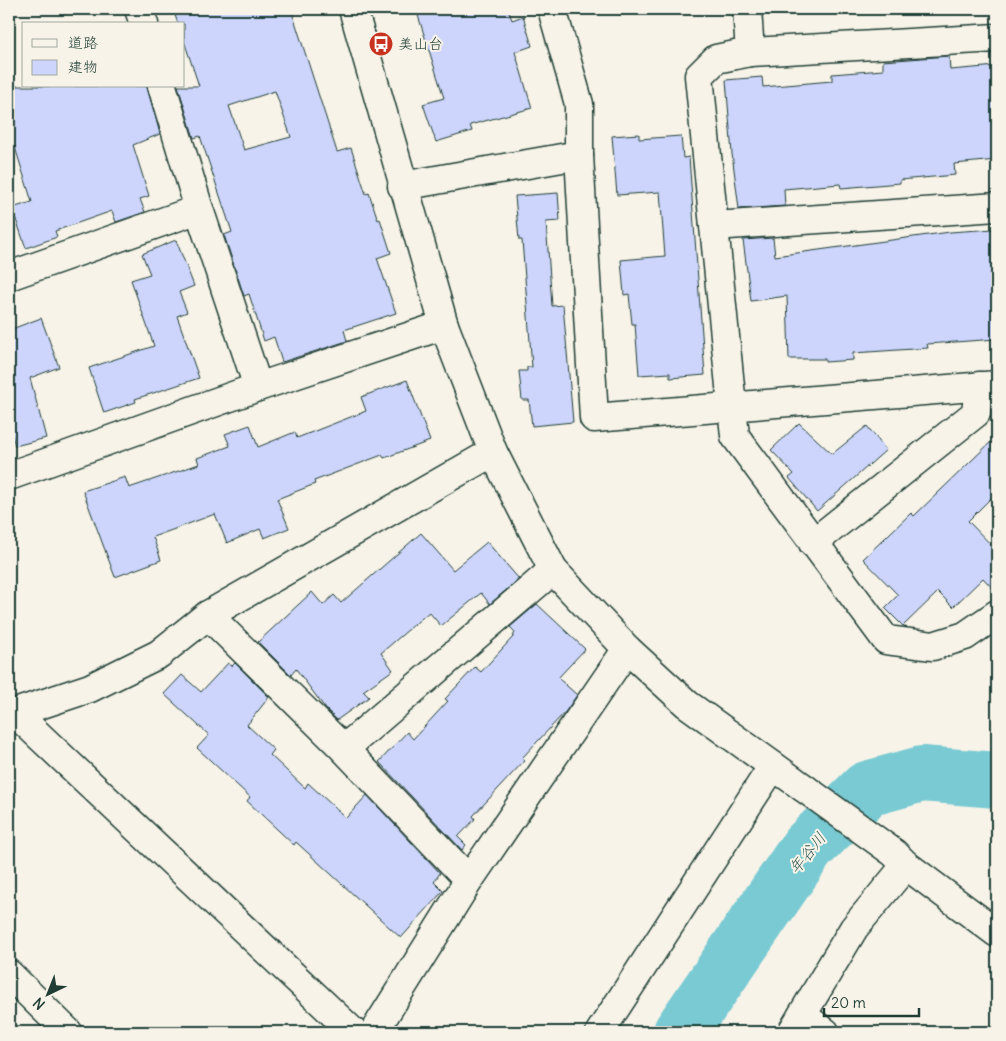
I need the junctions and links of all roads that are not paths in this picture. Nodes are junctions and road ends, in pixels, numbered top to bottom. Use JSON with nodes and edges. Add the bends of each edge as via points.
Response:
{"nodes":[{"id":1,"x":139,"y":9,"type":"edge"},
{"id":2,"x":352,"y":9,"type":"edge"},
{"id":3,"x":552,"y":9,"type":"edge"},
{"id":4,"x":747,"y":9,"type":"edge"},
{"id":5,"x":143,"y":22,"type":"edge"},
{"id":6,"x":997,"y":38,"type":"edge"},
{"id":7,"x":750,"y":52,"type":"junction"},
{"id":8,"x":163,"y":88,"type":"edge"},
{"id":9,"x":579,"y":156,"type":"junction"},
{"id":10,"x":402,"y":186,"type":"junction"},
{"id":11,"x":997,"y":207,"type":"edge"},
{"id":12,"x":199,"y":208,"type":"junction"},
{"id":13,"x":714,"y":226,"type":"junction"},
{"id":14,"x":11,"y":268,"type":"edge"},
{"id":15,"x":444,"y":325,"type":"junction"},
{"id":16,"x":988,"y":385,"type":"edge"},
{"id":17,"x":258,"y":387,"type":"junction"},
{"id":18,"x":732,"y":407,"type":"junction"},
{"id":19,"x":493,"y":452,"type":"junction"},
{"id":20,"x":9,"y":476,"type":"edge"},
{"id":21,"x":813,"y":543,"type":"junction"},
{"id":22,"x":553,"y":570,"type":"junction"},
{"id":23,"x":997,"y":614,"type":"edge"},
{"id":24,"x":208,"y":615,"type":"junction"},
{"id":25,"x":627,"y":649,"type":"junction"},
{"id":26,"x":12,"y":715,"type":"edge"},
{"id":27,"x":344,"y":750,"type":"junction"},
{"id":28,"x":772,"y":766,"type":"junction"},
{"id":29,"x":900,"y":859,"type":"junction"},
{"id":30,"x":470,"y":880,"type":"junction"},
{"id":31,"x":997,"y":933,"type":"edge"},
{"id":32,"x":9,"y":974,"type":"edge"},
{"id":33,"x":797,"y":1024,"type":"edge"},
{"id":34,"x":68,"y":1032,"type":"edge"},
{"id":35,"x":353,"y":1032,"type":"edge"},
{"id":36,"x":374,"y":1032,"type":"edge"},
{"id":37,"x":600,"y":1032,"type":"edge"},
{"id":38,"x":825,"y":1032,"type":"edge"}],
"edges":[{"from":1,"to":5,"type":"street"},
{"from":2,"to":10,"type":"street"},
{"from":3,"to":9,"type":"street","via":[[579,104]]},
{"from":4,"to":7,"type":"street"},
{"from":6,"to":7,"type":"street"},
{"from":7,"to":13,"type":"street","via":[[716,59],[699,76]]},
{"from":8,"to":12,"type":"street"},
{"from":9,"to":10,"type":"street"},
{"from":9,"to":18,"type":"street","via":[[594,418]]},
{"from":10,"to":15,"type":"street"},
{"from":11,"to":13,"type":"street"},
{"from":12,"to":14,"type":"street"},
{"from":12,"to":17,"type":"street"},
{"from":13,"to":18,"type":"street"},
{"from":15,"to":17,"type":"street"},
{"from":15,"to":19,"type":"street"},
{"from":16,"to":18,"type":"street"},
{"from":16,"to":21,"type":"street","via":[[976,413]]},
{"from":17,"to":20,"type":"street"},
{"from":18,"to":21,"type":"street","via":[[735,436]]},
{"from":19,"to":22,"type":"street"},
{"from":19,"to":24,"type":"street"},
{"from":21,"to":23,"type":"street","via":[[886,640],[933,646],[965,636]]},
{"from":22,"to":25,"type":"street"},
{"from":22,"to":27,"type":"street"},
{"from":24,"to":26,"type":"street","via":[[159,654],[90,688]]},
{"from":24,"to":27,"type":"street"},
{"from":25,"to":28,"type":"street","via":[[687,704]]},
{"from":25,"to":30,"type":"street"},
{"from":26,"to":35,"type":"street"},
{"from":27,"to":30,"type":"street"},
{"from":28,"to":29,"type":"street"},
{"from":28,"to":37,"type":"street"},
{"from":29,"to":31,"type":"street"},
{"from":29,"to":33,"type":"street"},
{"from":30,"to":36,"type":"street"},
{"from":32,"to":34,"type":"street"},
{"from":33,"to":38,"type":"street"}]}
